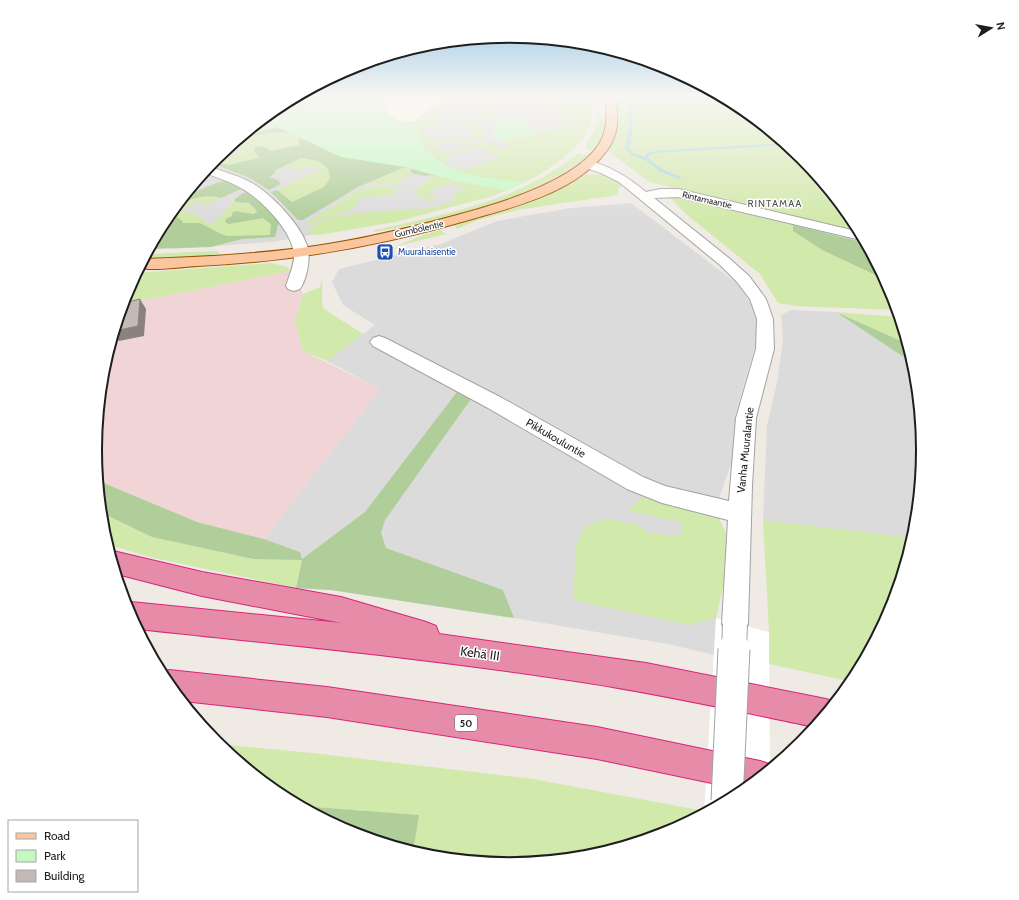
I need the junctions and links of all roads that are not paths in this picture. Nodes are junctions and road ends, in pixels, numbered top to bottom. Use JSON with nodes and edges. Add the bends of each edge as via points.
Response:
{"nodes":[{"id":1,"x":607,"y":139,"type":"edge"},
{"id":2,"x":587,"y":164,"type":"junction"},
{"id":3,"x":213,"y":173,"type":"edge"},
{"id":4,"x":644,"y":196,"type":"junction"},
{"id":5,"x":855,"y":235,"type":"edge"},
{"id":6,"x":301,"y":252,"type":"junction"},
{"id":7,"x":147,"y":264,"type":"edge"},
{"id":8,"x":294,"y":286,"type":"dead end"},
{"id":9,"x":379,"y":342,"type":"dead end"},
{"id":10,"x":740,"y":513,"type":"junction"},
{"id":11,"x":119,"y":563,"type":"edge"},
{"id":12,"x":137,"y":616,"type":"edge"},
{"id":13,"x":479,"y":652,"type":"junction"},
{"id":14,"x":178,"y":685,"type":"edge"},
{"id":15,"x":820,"y":713,"type":"edge"},
{"id":16,"x":753,"y":776,"type":"edge"},
{"id":17,"x":727,"y":793,"type":"edge"}],
"edges":[{"from":1,"to":2,"type":"main road","name":"Gumbölentie","via":[[598,154]]},
{"from":2,"to":4,"type":"street","name":"Vanha Muuralantie","via":[[606,170]]},
{"from":2,"to":6,"type":"main road","name":"Gumbölentie","via":[[545,189],[495,208],[406,233]]},
{"from":3,"to":6,"type":"street","via":[[250,187],[267,201],[294,232]]},
{"from":4,"to":5,"type":"street","name":"Rintamaantie","via":[[678,193]]},
{"from":4,"to":10,"type":"street","name":"Vanha Muuralantie","via":[[743,280],[758,299],[765,319],[766,349],[746,418]]},
{"from":6,"to":7,"type":"main road","name":"Gumbölentie","via":[[241,259]]},
{"from":6,"to":8,"type":"street"},
{"from":9,"to":10,"type":"street","name":"Pikkukouluntie","via":[[495,403],[635,483],[662,494]]},
{"from":10,"to":17,"type":"street","name":"Vanha Muuralantie","bridge":true},
{"from":11,"to":13,"type":"highway","via":[[202,584],[341,610]]},
{"from":12,"to":13,"type":"highway","name":"Kehä III"},
{"from":13,"to":15,"type":"highway","name":"Kehä III","via":[[647,678]]},
{"from":14,"to":16,"type":"highway","number":"50","via":[[327,702],[597,743]]}]}
